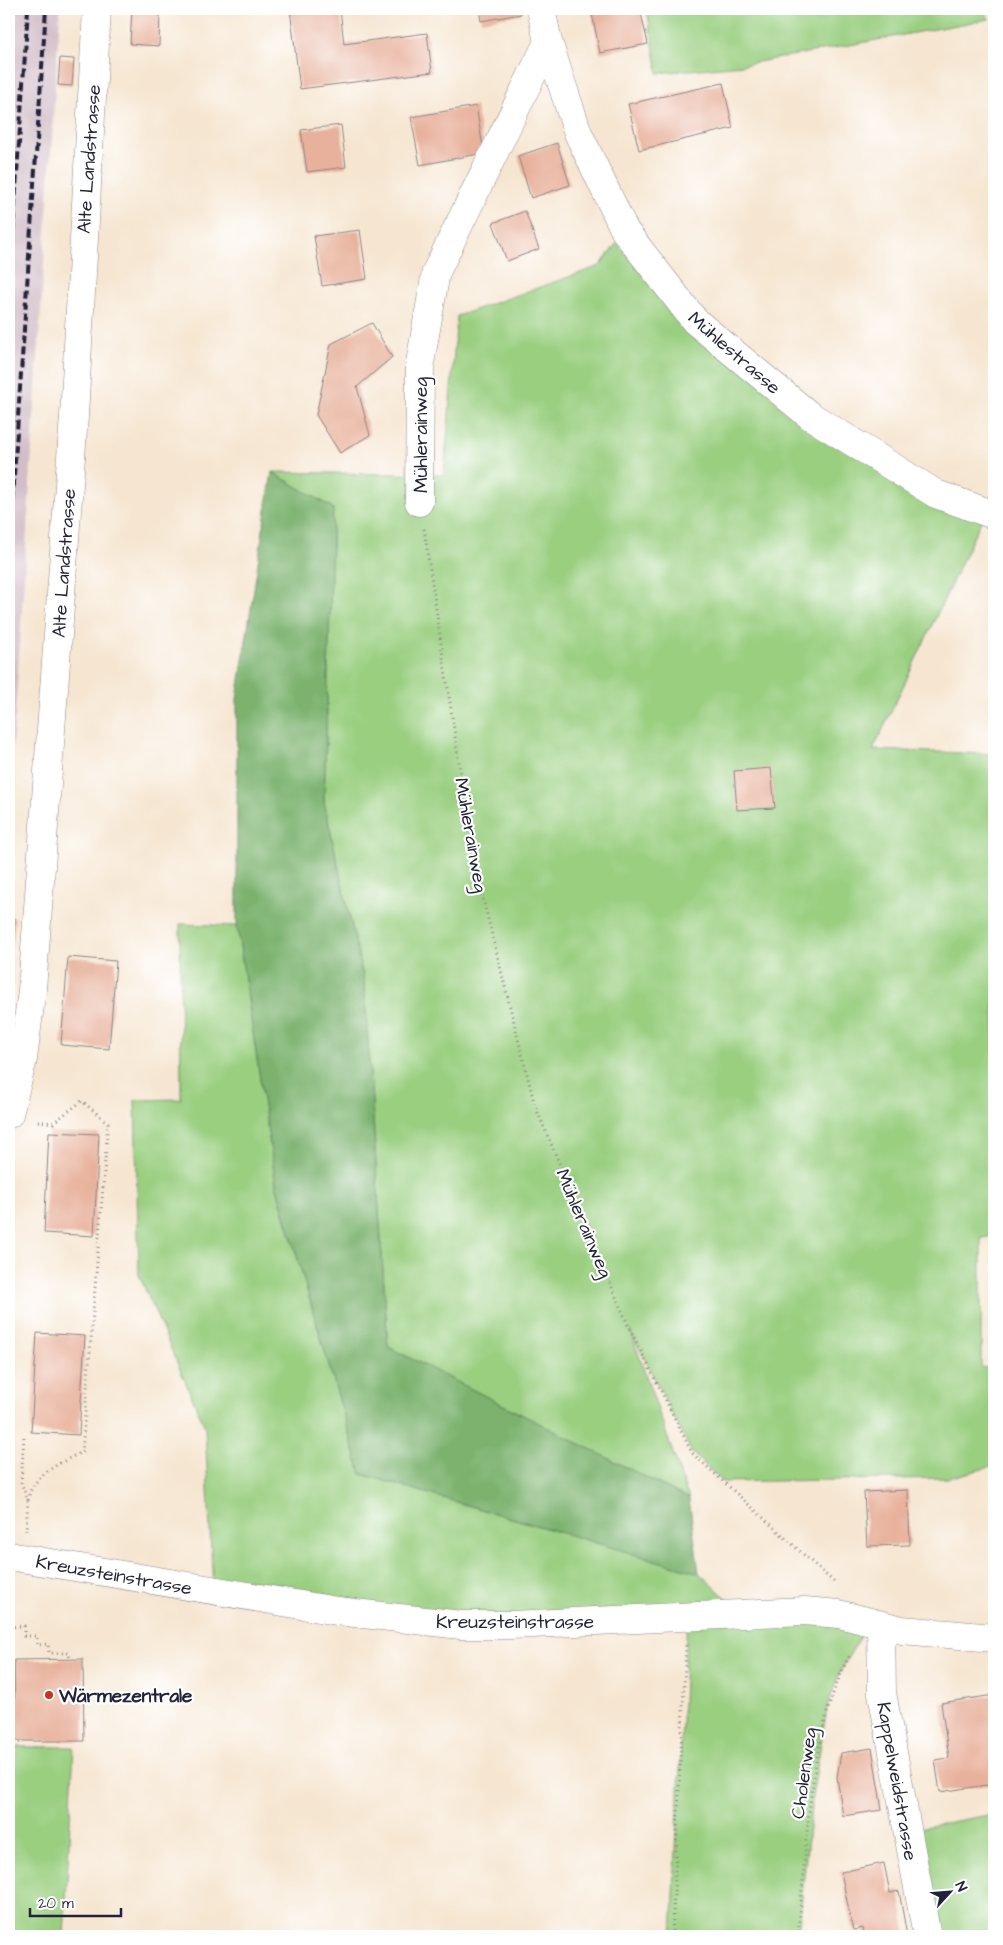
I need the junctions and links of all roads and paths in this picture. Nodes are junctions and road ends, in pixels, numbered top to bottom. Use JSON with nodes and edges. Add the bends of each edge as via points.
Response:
{"nodes":[{"id":1,"x":97,"y":9,"type":"edge"},
{"id":2,"x":541,"y":9,"type":"edge"},
{"id":3,"x":548,"y":42,"type":"junction"},
{"id":4,"x":419,"y":502,"type":"joint"},
{"id":5,"x":994,"y":515,"type":"edge"},
{"id":6,"x":9,"y":1114,"type":"edge"},
{"id":7,"x":46,"y":1122,"type":"dead end"},
{"id":8,"x":24,"y":1437,"type":"dead end"},
{"id":9,"x":28,"y":1500,"type":"junction"},
{"id":10,"x":16,"y":1557,"type":"edge"},
{"id":11,"x":814,"y":1566,"type":"dead end"},
{"id":12,"x":687,"y":1616,"type":"junction"},
{"id":13,"x":874,"y":1623,"type":"junction"},
{"id":14,"x":9,"y":1627,"type":"edge"},
{"id":15,"x":994,"y":1638,"type":"edge"},
{"id":16,"x":70,"y":1659,"type":"dead end"},
{"id":17,"x":23,"y":1742,"type":"dead end"},
{"id":18,"x":9,"y":1743,"type":"edge"},
{"id":19,"x":672,"y":1936,"type":"edge"},
{"id":20,"x":798,"y":1936,"type":"edge"},
{"id":21,"x":927,"y":1936,"type":"edge"}],
"edges":[{"from":1,"to":6,"type":"street","name":"Alte Landstrasse","via":[[73,426],[32,990],[23,1059]]},
{"from":2,"to":3,"type":"street","name":"Mühlestrasse"},
{"from":3,"to":4,"type":"street","name":"Mühlerainweg","via":[[436,272],[420,363]]},
{"from":3,"to":5,"type":"street","name":"Mühlestrasse","via":[[578,134],[625,231],[695,320],[809,415],[936,494]]},
{"from":4,"to":11,"type":"path","name":"Mühlerainweg","via":[[474,863],[535,1106],[628,1325],[692,1452]]},
{"from":7,"to":9,"type":"path","via":[[53,1123],[82,1101],[108,1123],[82,1452],[50,1468],[29,1490]]},
{"from":8,"to":9,"type":"path","via":[[21,1482]]},
{"from":9,"to":10,"type":"path"},
{"from":10,"to":12,"type":"street","name":"Kreuzsteinstrasse","via":[[336,1611],[423,1621],[511,1625]]},
{"from":12,"to":13,"type":"street","name":"Kreuzsteinstrasse","via":[[804,1611],[839,1614]]},
{"from":12,"to":19,"type":"path"},
{"from":13,"to":15,"type":"street","name":"Kreuzsteinstrasse","via":[[924,1632]]},
{"from":13,"to":20,"type":"path","name":"Cholenweg","via":[[838,1676],[827,1708],[812,1798]]},
{"from":13,"to":21,"type":"street","name":"Kappelweidstrasse","via":[[882,1694]]},
{"from":14,"to":16,"type":"path","via":[[24,1626],[24,1636],[37,1636],[36,1645],[48,1644],[48,1653],[69,1653]]},
{"from":17,"to":18,"type":"path"}]}
